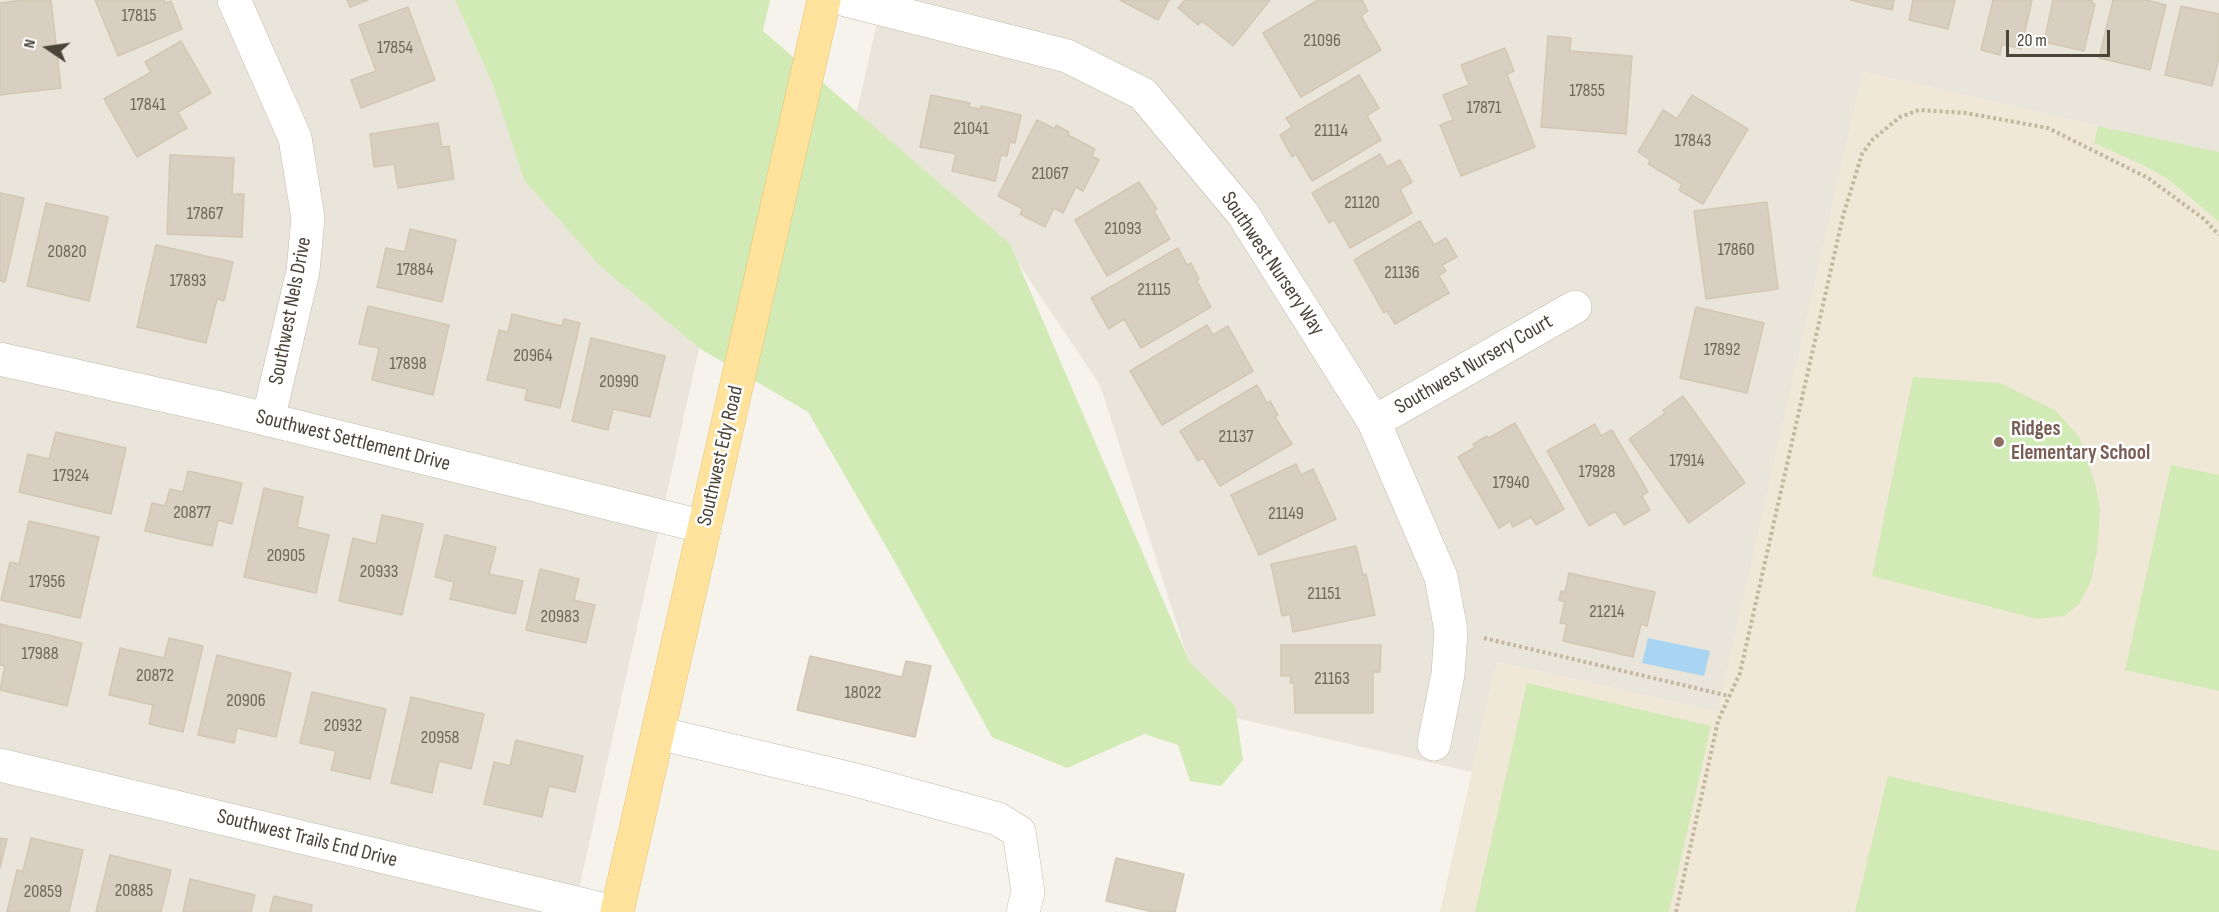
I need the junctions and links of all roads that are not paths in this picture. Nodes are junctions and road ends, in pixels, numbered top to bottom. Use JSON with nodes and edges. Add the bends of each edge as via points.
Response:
{"nodes":[{"id":1,"x":234,"y":0,"type":"edge"},
{"id":2,"x":824,"y":0,"type":"edge"},
{"id":3,"x":846,"y":0,"type":"edge"},
{"id":4,"x":1575,"y":307,"type":"dead end"},
{"id":5,"x":0,"y":359,"type":"edge"},
{"id":6,"x":268,"y":420,"type":"junction"},
{"id":7,"x":1374,"y":422,"type":"junction"},
{"id":8,"x":705,"y":527,"type":"junction"},
{"id":9,"x":658,"y":733,"type":"junction"},
{"id":10,"x":1434,"y":744,"type":"dead end"},
{"id":11,"x":0,"y":765,"type":"edge"},
{"id":12,"x":616,"y":912,"type":"edge"},
{"id":13,"x":1023,"y":912,"type":"edge"}],
"edges":[{"from":1,"to":6,"type":"street","name":"Southwest Nels Drive","via":[[295,138],[308,218],[303,271]]},
{"from":2,"to":8,"type":"main road","name":"Southwest Edy Road"},
{"from":3,"to":7,"type":"street","name":"Southwest Nursery Way","via":[[1067,56],[1143,94],[1243,214]]},
{"from":4,"to":7,"type":"street","name":"Southwest Nursery Court"},
{"from":5,"to":6,"type":"street","name":"Southwest Settlement Drive"},
{"from":6,"to":8,"type":"street","name":"Southwest Settlement Drive"},
{"from":7,"to":10,"type":"street","name":"Southwest Nursery Way","via":[[1441,577],[1451,631],[1448,674]]},
{"from":8,"to":9,"type":"main road","name":"Southwest Edy Road"},
{"from":9,"to":12,"type":"main road","name":"Southwest Edy Road"},
{"from":9,"to":13,"type":"street","via":[[998,819],[1019,832],[1028,892]]},
{"from":11,"to":12,"type":"street","name":"Southwest Trails End Drive"}]}
